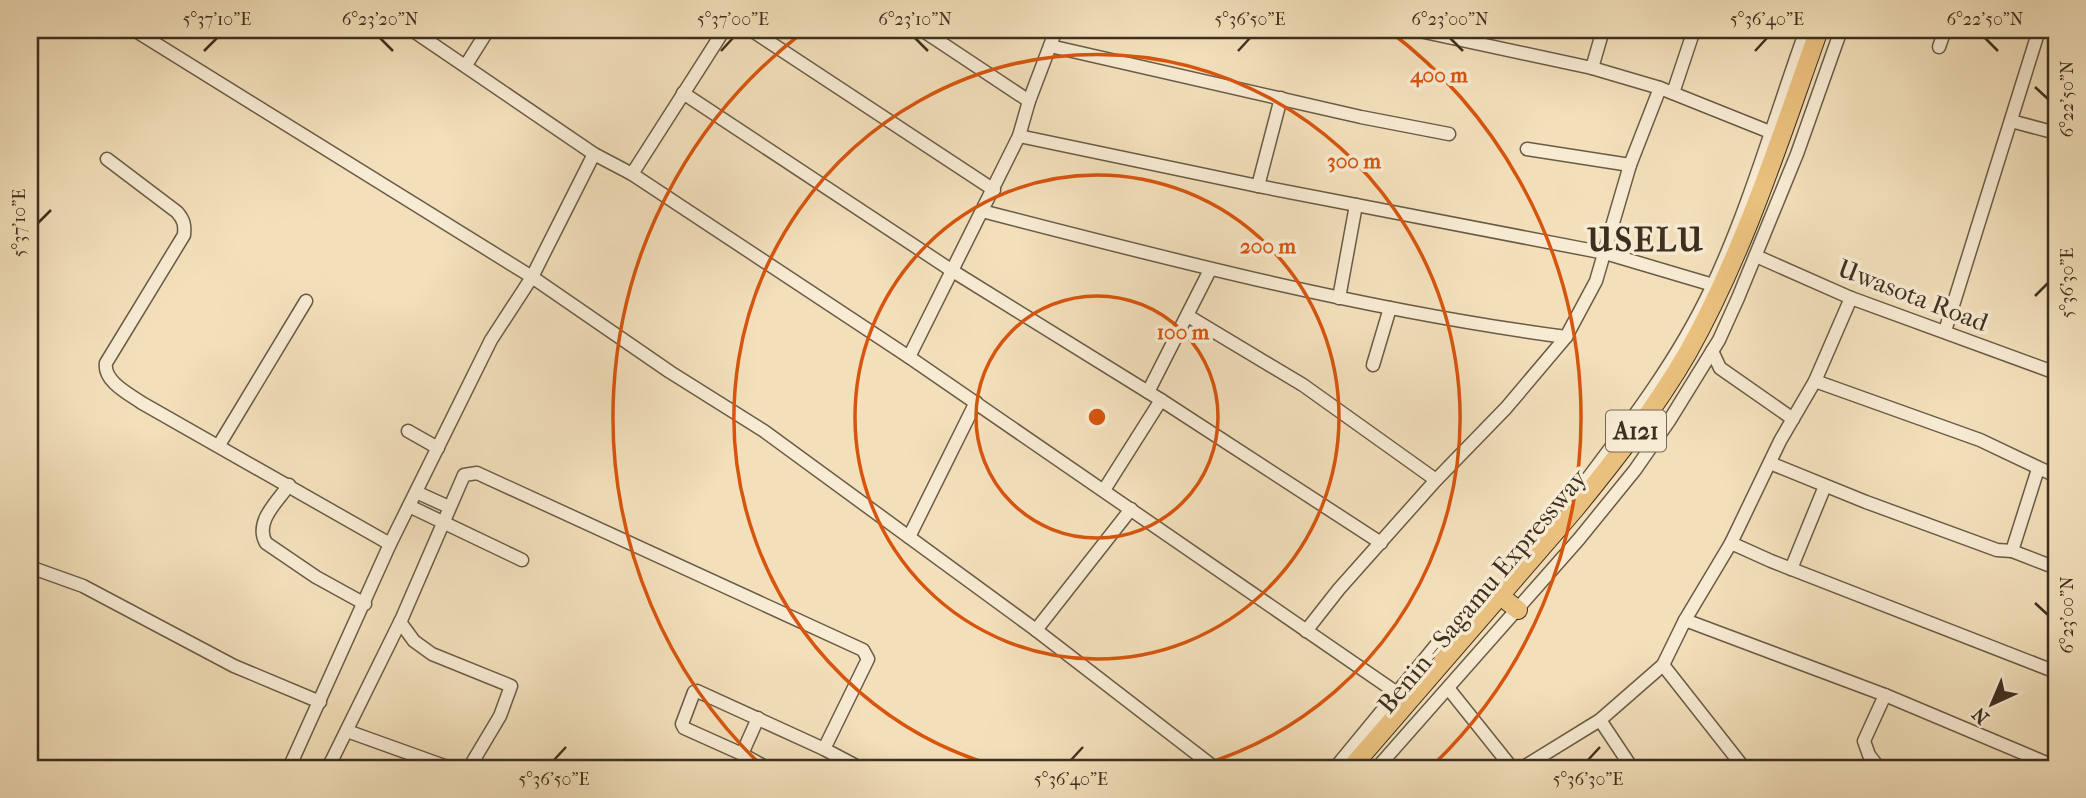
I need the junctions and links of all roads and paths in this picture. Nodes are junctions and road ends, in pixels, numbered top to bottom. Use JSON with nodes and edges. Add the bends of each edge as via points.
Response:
{"nodes":[{"id":1,"x":134,"y":30,"type":"edge"},
{"id":2,"x":412,"y":30,"type":"edge"},
{"id":3,"x":488,"y":30,"type":"edge"},
{"id":4,"x":724,"y":30,"type":"edge"},
{"id":5,"x":751,"y":30,"type":"edge"},
{"id":6,"x":922,"y":30,"type":"edge"},
{"id":7,"x":1055,"y":30,"type":"edge"},
{"id":8,"x":1415,"y":30,"type":"edge"},
{"id":9,"x":1603,"y":30,"type":"edge"},
{"id":10,"x":1694,"y":30,"type":"edge"},
{"id":11,"x":1806,"y":30,"type":"edge"},
{"id":12,"x":1818,"y":30,"type":"edge"},
{"id":13,"x":1829,"y":30,"type":"edge"},
{"id":14,"x":1841,"y":30,"type":"edge"},
{"id":15,"x":1945,"y":30,"type":"edge"},
{"id":16,"x":2039,"y":30,"type":"edge"},
{"id":17,"x":1049,"y":46,"type":"junction"},
{"id":18,"x":1939,"y":47,"type":"dead end"},
{"id":19,"x":466,"y":65,"type":"junction"},
{"id":20,"x":1592,"y":68,"type":"junction"},
{"id":21,"x":1660,"y":88,"type":"junction"},
{"id":22,"x":683,"y":93,"type":"junction"},
{"id":23,"x":1673,"y":93,"type":"junction"},
{"id":24,"x":1281,"y":97,"type":"junction"},
{"id":25,"x":1029,"y":101,"type":"junction"},
{"id":26,"x":2011,"y":121,"type":"junction"},
{"id":27,"x":1770,"y":132,"type":"junction"},
{"id":28,"x":2056,"y":133,"type":"edge"},
{"id":29,"x":1449,"y":134,"type":"dead end"},
{"id":30,"x":1019,"y":136,"type":"junction"},
{"id":31,"x":1527,"y":149,"type":"dead end"},
{"id":32,"x":594,"y":154,"type":"junction"},
{"id":33,"x":107,"y":159,"type":"dead end"},
{"id":34,"x":1630,"y":165,"type":"junction"},
{"id":35,"x":632,"y":174,"type":"junction"},
{"id":36,"x":1258,"y":186,"type":"junction"},
{"id":37,"x":994,"y":190,"type":"junction"},
{"id":38,"x":1356,"y":205,"type":"junction"},
{"id":39,"x":982,"y":211,"type":"junction"},
{"id":40,"x":1605,"y":253,"type":"junction"},
{"id":41,"x":1756,"y":256,"type":"junction"},
{"id":42,"x":951,"y":270,"type":"junction"},
{"id":43,"x":1210,"y":270,"type":"junction"},
{"id":44,"x":532,"y":277,"type":"junction"},
{"id":45,"x":1713,"y":285,"type":"junction"},
{"id":46,"x":1339,"y":298,"type":"junction"},
{"id":47,"x":1851,"y":298,"type":"junction"},
{"id":48,"x":306,"y":301,"type":"dead end"},
{"id":49,"x":1390,"y":308,"type":"junction"},
{"id":50,"x":1188,"y":316,"type":"junction"},
{"id":51,"x":1945,"y":331,"type":"junction"},
{"id":52,"x":1566,"y":337,"type":"junction"},
{"id":53,"x":1712,"y":351,"type":"junction"},
{"id":54,"x":909,"y":357,"type":"junction"},
{"id":55,"x":1373,"y":365,"type":"dead end"},
{"id":56,"x":2056,"y":373,"type":"edge"},
{"id":57,"x":1815,"y":380,"type":"junction"},
{"id":58,"x":1148,"y":392,"type":"junction"},
{"id":59,"x":1161,"y":400,"type":"junction"},
{"id":60,"x":976,"y":402,"type":"junction"},
{"id":61,"x":1793,"y":419,"type":"junction"},
{"id":62,"x":408,"y":431,"type":"dead end"},
{"id":63,"x":219,"y":445,"type":"junction"},
{"id":64,"x":438,"y":448,"type":"junction"},
{"id":65,"x":1770,"y":463,"type":"junction"},
{"id":66,"x":2038,"y":469,"type":"junction"},
{"id":67,"x":2056,"y":476,"type":"edge"},
{"id":68,"x":1436,"y":480,"type":"junction"},
{"id":69,"x":289,"y":485,"type":"junction"},
{"id":70,"x":1825,"y":486,"type":"junction"},
{"id":71,"x":1104,"y":490,"type":"junction"},
{"id":72,"x":416,"y":492,"type":"junction"},
{"id":73,"x":409,"y":506,"type":"junction"},
{"id":74,"x":449,"y":508,"type":"junction"},
{"id":75,"x":1131,"y":509,"type":"junction"},
{"id":76,"x":442,"y":522,"type":"junction"},
{"id":77,"x":909,"y":537,"type":"junction"},
{"id":78,"x":1381,"y":543,"type":"junction"},
{"id":79,"x":1731,"y":543,"type":"junction"},
{"id":80,"x":390,"y":544,"type":"junction"},
{"id":81,"x":2012,"y":551,"type":"junction"},
{"id":82,"x":522,"y":561,"type":"dead end"},
{"id":83,"x":30,"y":567,"type":"edge"},
{"id":84,"x":2056,"y":568,"type":"edge"},
{"id":85,"x":1791,"y":569,"type":"junction"},
{"id":86,"x":365,"y":604,"type":"junction"},
{"id":87,"x":1513,"y":606,"type":"junction"},
{"id":88,"x":1685,"y":620,"type":"junction"},
{"id":89,"x":400,"y":622,"type":"junction"},
{"id":90,"x":1036,"y":630,"type":"junction"},
{"id":91,"x":1306,"y":631,"type":"junction"},
{"id":92,"x":1663,"y":665,"type":"junction"},
{"id":93,"x":2056,"y":672,"type":"edge"},
{"id":94,"x":1448,"y":688,"type":"junction"},
{"id":95,"x":1397,"y":693,"type":"junction"},
{"id":96,"x":1885,"y":695,"type":"junction"},
{"id":97,"x":320,"y":702,"type":"junction"},
{"id":98,"x":758,"y":718,"type":"junction"},
{"id":99,"x":1600,"y":720,"type":"junction"},
{"id":100,"x":347,"y":731,"type":"junction"},
{"id":101,"x":824,"y":749,"type":"junction"},
{"id":102,"x":742,"y":754,"type":"junction"},
{"id":103,"x":856,"y":767,"type":"edge"},
{"id":104,"x":2056,"y":767,"type":"edge"},
{"id":105,"x":289,"y":768,"type":"edge"},
{"id":106,"x":328,"y":768,"type":"edge"},
{"id":107,"x":450,"y":768,"type":"edge"},
{"id":108,"x":469,"y":768,"type":"edge"},
{"id":109,"x":766,"y":768,"type":"edge"},
{"id":110,"x":1215,"y":768,"type":"edge"},
{"id":111,"x":1335,"y":768,"type":"edge"},
{"id":112,"x":1351,"y":768,"type":"edge"},
{"id":113,"x":1365,"y":768,"type":"edge"},
{"id":114,"x":1377,"y":768,"type":"edge"},
{"id":115,"x":1513,"y":768,"type":"edge"},
{"id":116,"x":1522,"y":768,"type":"edge"},
{"id":117,"x":1632,"y":768,"type":"edge"},
{"id":118,"x":1744,"y":768,"type":"edge"},
{"id":119,"x":1879,"y":768,"type":"edge"}],
"edges":[{"from":1,"to":44,"type":"street"},
{"from":2,"to":19,"type":"street"},
{"from":3,"to":19,"type":"street"},
{"from":4,"to":22,"type":"street"},
{"from":5,"to":37,"type":"street"},
{"from":6,"to":25,"type":"street"},
{"from":7,"to":17,"type":"street"},
{"from":8,"to":20,"type":"street"},
{"from":9,"to":20,"type":"street"},
{"from":10,"to":23,"type":"street"},
{"from":11,"to":27,"type":"street"},
{"from":12,"to":112,"type":"highway","number":"A121","via":[[1746,227],[1707,314],[1667,386],[1584,499]]},
{"from":13,"to":87,"type":"highway","name":"Benin - Sagamu Expressway","number":"A121","via":[[1733,286],[1689,367],[1653,426]]},
{"from":14,"to":41,"type":"street"},
{"from":15,"to":18,"type":"street"},
{"from":16,"to":26,"type":"street"},
{"from":17,"to":24,"type":"street"},
{"from":17,"to":25,"type":"street"},
{"from":19,"to":32,"type":"street"},
{"from":20,"to":21,"type":"street"},
{"from":21,"to":23,"type":"street"},
{"from":21,"to":34,"type":"street"},
{"from":22,"to":35,"type":"street"},
{"from":22,"to":42,"type":"street"},
{"from":23,"to":27,"type":"street"},
{"from":24,"to":29,"type":"street"},
{"from":24,"to":36,"type":"street"},
{"from":25,"to":30,"type":"street"},
{"from":26,"to":28,"type":"street"},
{"from":26,"to":51,"type":"street"},
{"from":27,"to":45,"type":"street"},
{"from":30,"to":36,"type":"street"},
{"from":30,"to":37,"type":"street"},
{"from":31,"to":34,"type":"street"},
{"from":32,"to":35,"type":"street"},
{"from":32,"to":44,"type":"street"},
{"from":33,"to":63,"type":"street","via":[[177,212],[185,227],[105,369],[142,403]]},
{"from":34,"to":40,"type":"street"},
{"from":35,"to":54,"type":"street"},
{"from":36,"to":38,"type":"street"},
{"from":37,"to":39,"type":"street"},
{"from":38,"to":40,"type":"street"},
{"from":38,"to":46,"type":"street"},
{"from":39,"to":42,"type":"street"},
{"from":39,"to":43,"type":"street"},
{"from":40,"to":45,"type":"street"},
{"from":40,"to":52,"type":"street","via":[[1596,281]]},
{"from":41,"to":47,"type":"street","name":"Uwasota Road"},
{"from":41,"to":53,"type":"street"},
{"from":42,"to":54,"type":"street"},
{"from":42,"to":58,"type":"street"},
{"from":43,"to":46,"type":"street"},
{"from":43,"to":50,"type":"street"},
{"from":44,"to":64,"type":"street","via":[[491,340]]},
{"from":44,"to":77,"type":"street","via":[[764,432]]},
{"from":45,"to":95,"type":"street","via":[[1644,403],[1567,506]]},
{"from":46,"to":49,"type":"street"},
{"from":47,"to":51,"type":"street","name":"Uwasota Road"},
{"from":47,"to":57,"type":"street"},
{"from":48,"to":63,"type":"street"},
{"from":49,"to":52,"type":"street"},
{"from":49,"to":55,"type":"street"},
{"from":50,"to":58,"type":"street"},
{"from":50,"to":68,"type":"street","via":[[1303,385]]},
{"from":51,"to":56,"type":"street","name":"Uwasota Road"},
{"from":52,"to":68,"type":"street"},
{"from":53,"to":61,"type":"street","via":[[1720,368]]},
{"from":53,"to":87,"type":"street","via":[[1635,470]]},
{"from":54,"to":60,"type":"street"},
{"from":57,"to":61,"type":"street"},
{"from":57,"to":66,"type":"street","via":[[1980,440]]},
{"from":58,"to":59,"type":"street"},
{"from":59,"to":71,"type":"street"},
{"from":59,"to":78,"type":"street"},
{"from":60,"to":71,"type":"street"},
{"from":60,"to":77,"type":"street"},
{"from":61,"to":65,"type":"street"},
{"from":62,"to":64,"type":"street"},
{"from":63,"to":69,"type":"street"},
{"from":64,"to":72,"type":"street"},
{"from":65,"to":70,"type":"street"},
{"from":65,"to":79,"type":"street"},
{"from":66,"to":67,"type":"street"},
{"from":66,"to":81,"type":"street"},
{"from":68,"to":78,"type":"street"},
{"from":69,"to":80,"type":"street"},
{"from":69,"to":86,"type":"street","via":[[263,522],[266,543]]},
{"from":70,"to":81,"type":"street","via":[[1997,550]]},
{"from":70,"to":85,"type":"street"},
{"from":71,"to":75,"type":"street"},
{"from":72,"to":73,"type":"street"},
{"from":72,"to":74,"type":"street"},
{"from":73,"to":76,"type":"street"},
{"from":73,"to":80,"type":"street"},
{"from":74,"to":76,"type":"street"},
{"from":74,"to":101,"type":"street","via":[[464,475],[477,473],[863,650],[868,659]]},
{"from":75,"to":90,"type":"street"},
{"from":75,"to":91,"type":"street"},
{"from":76,"to":82,"type":"street"},
{"from":76,"to":89,"type":"street"},
{"from":77,"to":90,"type":"street"},
{"from":78,"to":91,"type":"street"},
{"from":79,"to":85,"type":"street"},
{"from":79,"to":88,"type":"street"},
{"from":80,"to":86,"type":"street"},
{"from":81,"to":84,"type":"street"},
{"from":83,"to":97,"type":"street","via":[[83,586],[234,666]]},
{"from":85,"to":93,"type":"street"},
{"from":86,"to":97,"type":"street"},
{"from":87,"to":94,"type":"street"},
{"from":87,"to":113,"type":"highway","name":"Benin - Sagamu Expressway","number":"A121"},
{"from":88,"to":92,"type":"street"},
{"from":88,"to":96,"type":"street"},
{"from":89,"to":100,"type":"street"},
{"from":89,"to":108,"type":"street","via":[[414,641],[432,654],[510,683],[500,716]]},
{"from":90,"to":110,"type":"street"},
{"from":91,"to":95,"type":"street"},
{"from":92,"to":99,"type":"street"},
{"from":92,"to":118,"type":"street"},
{"from":94,"to":114,"type":"street"},
{"from":94,"to":115,"type":"street"},
{"from":95,"to":111,"type":"street"},
{"from":96,"to":104,"type":"street"},
{"from":96,"to":119,"type":"street","via":[[1864,741]]},
{"from":97,"to":105,"type":"street"},
{"from":98,"to":101,"type":"street"},
{"from":98,"to":102,"type":"street"},
{"from":98,"to":102,"type":"street","via":[[694,692],[684,728]]},
{"from":99,"to":116,"type":"street"},
{"from":99,"to":117,"type":"street"},
{"from":100,"to":106,"type":"street"},
{"from":100,"to":107,"type":"street"},
{"from":101,"to":103,"type":"street"},
{"from":102,"to":109,"type":"street"}]}
